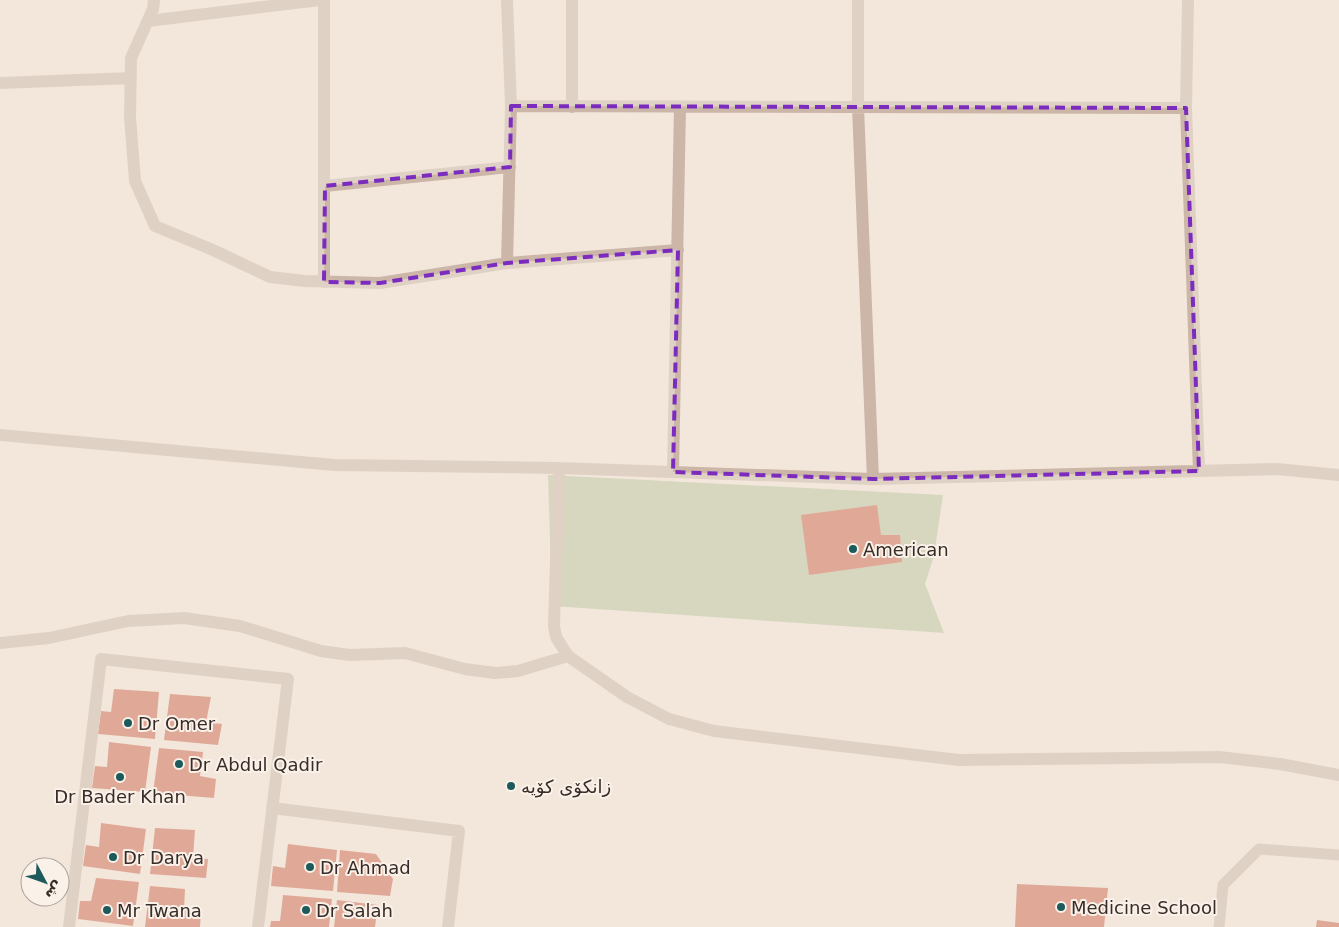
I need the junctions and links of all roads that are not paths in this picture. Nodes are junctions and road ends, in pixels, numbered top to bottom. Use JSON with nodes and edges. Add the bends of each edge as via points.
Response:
{"nodes":[{"id":1,"x":154,"y":0,"type":"edge"},
{"id":2,"x":320,"y":0,"type":"edge"},
{"id":3,"x":324,"y":0,"type":"edge"},
{"id":4,"x":507,"y":0,"type":"edge"},
{"id":5,"x":572,"y":0,"type":"edge"},
{"id":6,"x":858,"y":0,"type":"edge"},
{"id":7,"x":1188,"y":0,"type":"edge"},
{"id":8,"x":148,"y":20,"type":"junction"},
{"id":9,"x":131,"y":78,"type":"junction"},
{"id":10,"x":0,"y":83,"type":"edge"},
{"id":11,"x":512,"y":106,"type":"junction"},
{"id":12,"x":572,"y":106,"type":"junction"},
{"id":13,"x":680,"y":107,"type":"junction"},
{"id":14,"x":858,"y":107,"type":"junction"},
{"id":15,"x":1186,"y":108,"type":"junction"},
{"id":16,"x":510,"y":167,"type":"junction"},
{"id":17,"x":325,"y":186,"type":"junction"},
{"id":18,"x":678,"y":250,"type":"junction"},
{"id":19,"x":507,"y":263,"type":"junction"},
{"id":20,"x":324,"y":282,"type":"junction"},
{"id":21,"x":0,"y":435,"type":"edge"},
{"id":22,"x":559,"y":468,"type":"junction"},
{"id":23,"x":1199,"y":471,"type":"junction"},
{"id":24,"x":674,"y":472,"type":"junction"},
{"id":25,"x":1339,"y":475,"type":"edge"},
{"id":26,"x":873,"y":479,"type":"junction"},
{"id":27,"x":0,"y":643,"type":"edge"},
{"id":28,"x":568,"y":656,"type":"junction"},
{"id":29,"x":1339,"y":775,"type":"edge"},
{"id":30,"x":272,"y":808,"type":"junction"},
{"id":31,"x":1339,"y":855,"type":"edge"},
{"id":32,"x":69,"y":927,"type":"edge"},
{"id":33,"x":258,"y":927,"type":"edge"},
{"id":34,"x":448,"y":927,"type":"edge"},
{"id":35,"x":1219,"y":927,"type":"edge"}],
"edges":[{"from":1,"to":8,"type":"street","via":[[154,9]]},
{"from":2,"to":8,"type":"street"},
{"from":3,"to":17,"type":"street"},
{"from":4,"to":11,"type":"street"},
{"from":5,"to":12,"type":"street"},
{"from":6,"to":14,"type":"street"},
{"from":7,"to":15,"type":"street"},
{"from":8,"to":9,"type":"street","via":[[131,58]]},
{"from":9,"to":10,"type":"street"},
{"from":9,"to":20,"type":"street","via":[[130,117],[135,181],[156,226],[270,277]]},
{"from":11,"to":12,"type":"street"},
{"from":11,"to":16,"type":"street"},
{"from":12,"to":13,"type":"street"},
{"from":13,"to":14,"type":"street"},
{"from":13,"to":18,"type":"street"},
{"from":14,"to":15,"type":"street"},
{"from":14,"to":26,"type":"street"},
{"from":15,"to":23,"type":"street"},
{"from":16,"to":17,"type":"street"},
{"from":16,"to":19,"type":"street"},
{"from":17,"to":20,"type":"street"},
{"from":18,"to":19,"type":"street"},
{"from":18,"to":24,"type":"street"},
{"from":19,"to":20,"type":"street","via":[[380,283]]},
{"from":21,"to":22,"type":"street","via":[[334,465]]},
{"from":22,"to":24,"type":"street"},
{"from":22,"to":28,"type":"street","via":[[554,626],[556,637]]},
{"from":23,"to":25,"type":"street","via":[[1277,469]]},
{"from":23,"to":26,"type":"street"},
{"from":24,"to":26,"type":"street"},
{"from":27,"to":28,"type":"street","via":[[48,638],[128,621],[184,618],[240,626],[321,651],[405,653],[465,669],[495,673],[518,671]]},
{"from":28,"to":29,"type":"street","via":[[647,709],[714,731],[959,760],[1219,757]]},
{"from":30,"to":32,"type":"street","via":[[288,679],[101,659]]},
{"from":30,"to":33,"type":"street"},
{"from":30,"to":34,"type":"street","via":[[459,831]]},
{"from":31,"to":35,"type":"lane","via":[[1259,849],[1223,885]]}]}
